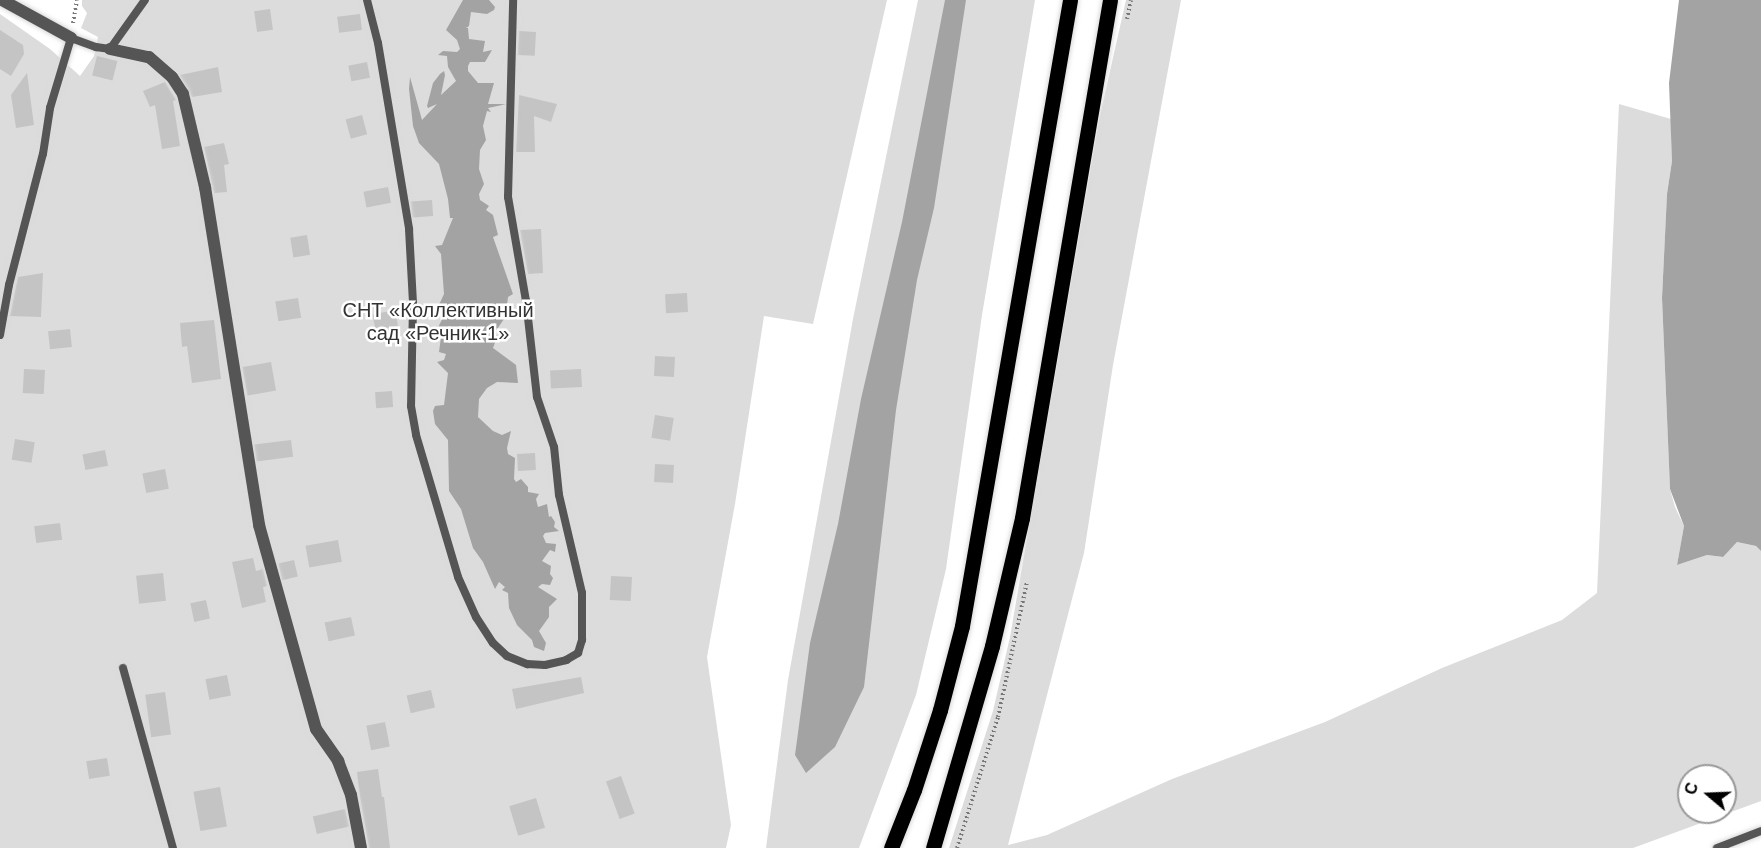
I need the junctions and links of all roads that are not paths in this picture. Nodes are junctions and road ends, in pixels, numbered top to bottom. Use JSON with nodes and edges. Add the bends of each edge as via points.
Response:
{"nodes":[{"id":1,"x":3,"y":0,"type":"edge"},
{"id":2,"x":145,"y":0,"type":"edge"},
{"id":3,"x":367,"y":0,"type":"edge"},
{"id":4,"x":513,"y":0,"type":"edge"},
{"id":5,"x":1070,"y":0,"type":"edge"},
{"id":6,"x":1110,"y":0,"type":"edge"},
{"id":7,"x":71,"y":38,"type":"junction"},
{"id":8,"x":110,"y":49,"type":"junction"},
{"id":9,"x":0,"y":335,"type":"edge"},
{"id":10,"x":123,"y":668,"type":"dead end"},
{"id":11,"x":1761,"y":831,"type":"edge"},
{"id":12,"x":173,"y":848,"type":"edge"},
{"id":13,"x":361,"y":848,"type":"edge"},
{"id":14,"x":891,"y":848,"type":"edge"},
{"id":15,"x":933,"y":848,"type":"edge"},
{"id":16,"x":1717,"y":848,"type":"edge"}],
"edges":[{"from":1,"to":7,"type":"street"},
{"from":2,"to":8,"type":"lane"},
{"from":3,"to":4,"type":"lane","via":[[378,43],[409,229],[413,304],[411,406],[416,435],[458,577],[476,617],[507,656],[527,664],[545,665],[578,653],[582,640],[582,593],[559,495],[554,447],[537,397],[508,197]]},
{"from":5,"to":14,"type":"main road","via":[[962,627],[940,710]]},
{"from":6,"to":15,"type":"main road","via":[[1022,518],[993,646]]},
{"from":7,"to":8,"type":"lane"},
{"from":7,"to":9,"type":"lane","via":[[50,108]]},
{"from":8,"to":13,"type":"street","via":[[139,53],[157,62],[183,94],[201,162],[259,525],[316,729],[338,761],[351,795]]},
{"from":10,"to":12,"type":"lane"},
{"from":11,"to":16,"type":"lane"}]}
